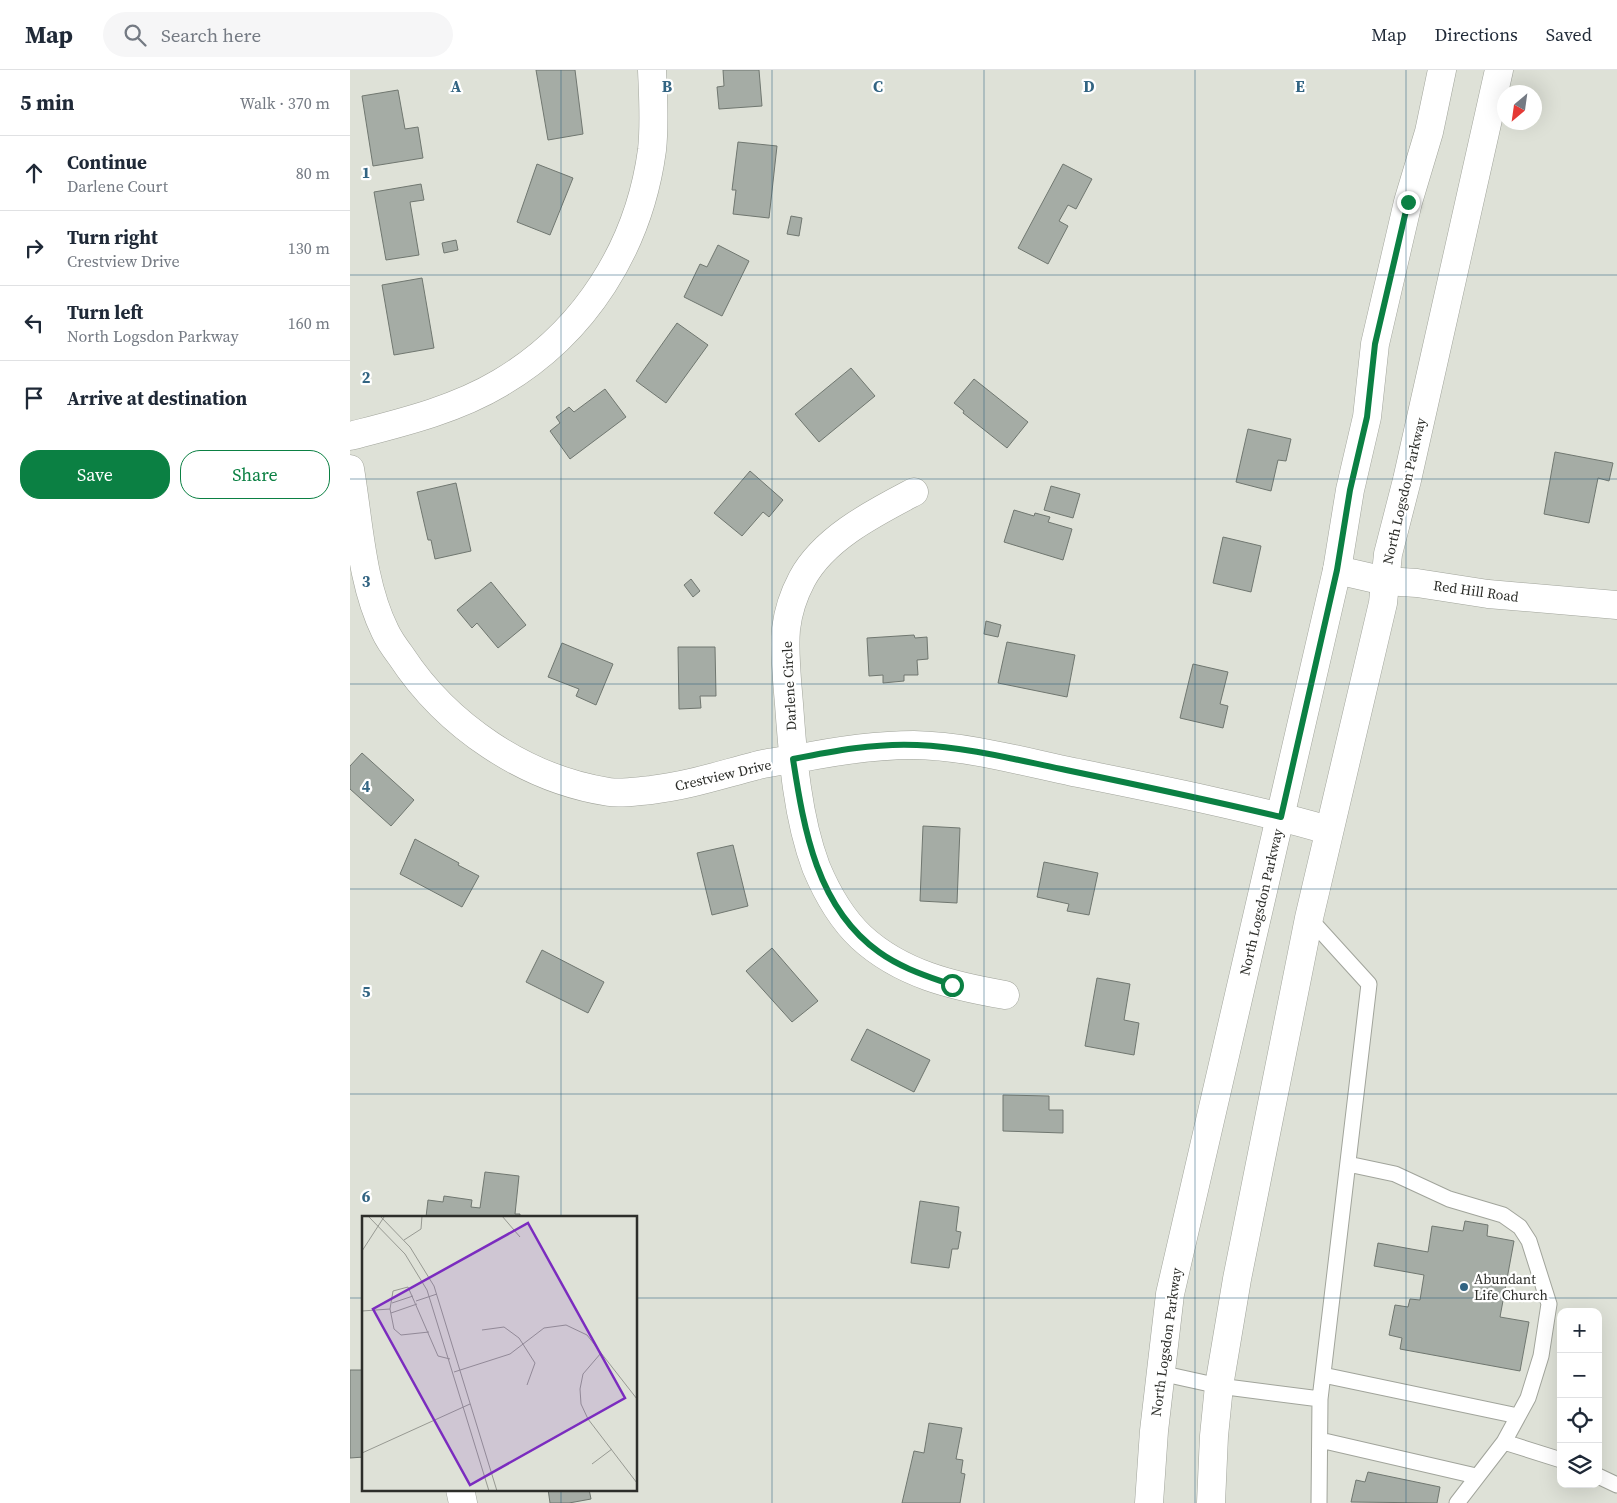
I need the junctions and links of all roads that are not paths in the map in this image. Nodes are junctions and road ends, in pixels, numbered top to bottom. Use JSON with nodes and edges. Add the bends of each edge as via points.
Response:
{"nodes":[{"id":1,"x":652,"y":70,"type":"edge"},
{"id":2,"x":1442,"y":70,"type":"edge"},
{"id":3,"x":1498,"y":70,"type":"edge"},
{"id":4,"x":350,"y":436,"type":"edge"},
{"id":5,"x":350,"y":469,"type":"edge"},
{"id":6,"x":914,"y":492,"type":"dead end"},
{"id":7,"x":1337,"y":570,"type":"junction"},
{"id":8,"x":1385,"y":581,"type":"junction"},
{"id":9,"x":1617,"y":605,"type":"edge"},
{"id":10,"x":793,"y":759,"type":"junction"},
{"id":11,"x":1281,"y":817,"type":"junction"},
{"id":12,"x":1328,"y":830,"type":"junction"},
{"id":13,"x":1309,"y":918,"type":"junction"},
{"id":14,"x":1005,"y":995,"type":"dead end"},
{"id":15,"x":1348,"y":1164,"type":"junction"},
{"id":16,"x":1160,"y":1373,"type":"junction"},
{"id":17,"x":1323,"y":1375,"type":"junction"},
{"id":18,"x":1219,"y":1386,"type":"junction"},
{"id":19,"x":1320,"y":1399,"type":"junction"},
{"id":20,"x":1518,"y":1416,"type":"junction"},
{"id":21,"x":1320,"y":1440,"type":"junction"},
{"id":22,"x":1504,"y":1442,"type":"junction"},
{"id":23,"x":1557,"y":1459,"type":"edge"},
{"id":24,"x":1476,"y":1476,"type":"junction"},
{"id":25,"x":1602,"y":1478,"type":"edge"},
{"id":26,"x":1617,"y":1485,"type":"edge"},
{"id":27,"x":460,"y":1490,"type":"edge"},
{"id":28,"x":463,"y":1503,"type":"edge"},
{"id":29,"x":1149,"y":1503,"type":"edge"},
{"id":30,"x":1211,"y":1503,"type":"edge"},
{"id":31,"x":1319,"y":1503,"type":"edge"},
{"id":32,"x":1457,"y":1503,"type":"edge"}],
"edges":[{"from":1,"to":4,"type":"main road","via":[[652,148],[645,186],[620,257],[579,318],[527,366],[499,384],[441,409]]},
{"from":2,"to":7,"type":"main road","name":"North Logsdon Parkway","via":[[1430,132],[1408,202],[1375,344],[1367,417],[1350,490]]},
{"from":3,"to":8,"type":"main road","name":"North Logsdon Parkway","via":[[1388,554]]},
{"from":5,"to":10,"type":"main road","name":"Crestview Drive","via":[[371,594],[385,633],[434,700],[465,728],[536,770],[612,792],[690,784]]},
{"from":6,"to":10,"type":"main road","name":"Darlene Circle","via":[[838,539],[818,556],[792,602],[786,636]]},
{"from":7,"to":8,"type":"main road","name":"Red Hill Road"},
{"from":7,"to":11,"type":"main road","name":"North Logsdon Parkway"},
{"from":8,"to":9,"type":"main road","name":"Red Hill Road"},
{"from":8,"to":12,"type":"main road","name":"North Logsdon Parkway","via":[[1383,603]]},
{"from":10,"to":11,"type":"main road","name":"Crestview Drive","via":[[877,746],[916,745],[954,749]]},
{"from":10,"to":14,"type":"main road","name":"Darlene Circle","via":[[802,817],[816,867],[828,891],[859,936],[902,966],[952,985]]},
{"from":11,"to":12,"type":"main road","name":"Crestview Drive"},
{"from":11,"to":16,"type":"main road","name":"North Logsdon Parkway","via":[[1172,1285]]},
{"from":12,"to":13,"type":"main road","name":"North Logsdon Parkway"},
{"from":13,"to":15,"type":"lane","via":[[1369,984]]},
{"from":13,"to":18,"type":"main road","name":"North Logsdon Parkway","via":[[1237,1279]]},
{"from":15,"to":17,"type":"lane"},
{"from":15,"to":20,"type":"lane","via":[[1395,1174],[1449,1199],[1503,1215],[1520,1227],[1528,1241],[1549,1304],[1541,1356],[1528,1398]]},
{"from":16,"to":18,"type":"lane"},
{"from":16,"to":29,"type":"main road","name":"North Logsdon Parkway"},
{"from":17,"to":19,"type":"lane"},
{"from":17,"to":20,"type":"lane"},
{"from":18,"to":19,"type":"lane"},
{"from":18,"to":30,"type":"main road","name":"North Logsdon Parkway"},
{"from":19,"to":21,"type":"lane"},
{"from":20,"to":22,"type":"lane"},
{"from":21,"to":24,"type":"lane"},
{"from":21,"to":31,"type":"lane"},
{"from":22,"to":23,"type":"lane"},
{"from":22,"to":24,"type":"lane"},
{"from":24,"to":32,"type":"lane"},
{"from":25,"to":26,"type":"lane"},
{"from":27,"to":28,"type":"main road"}]}
